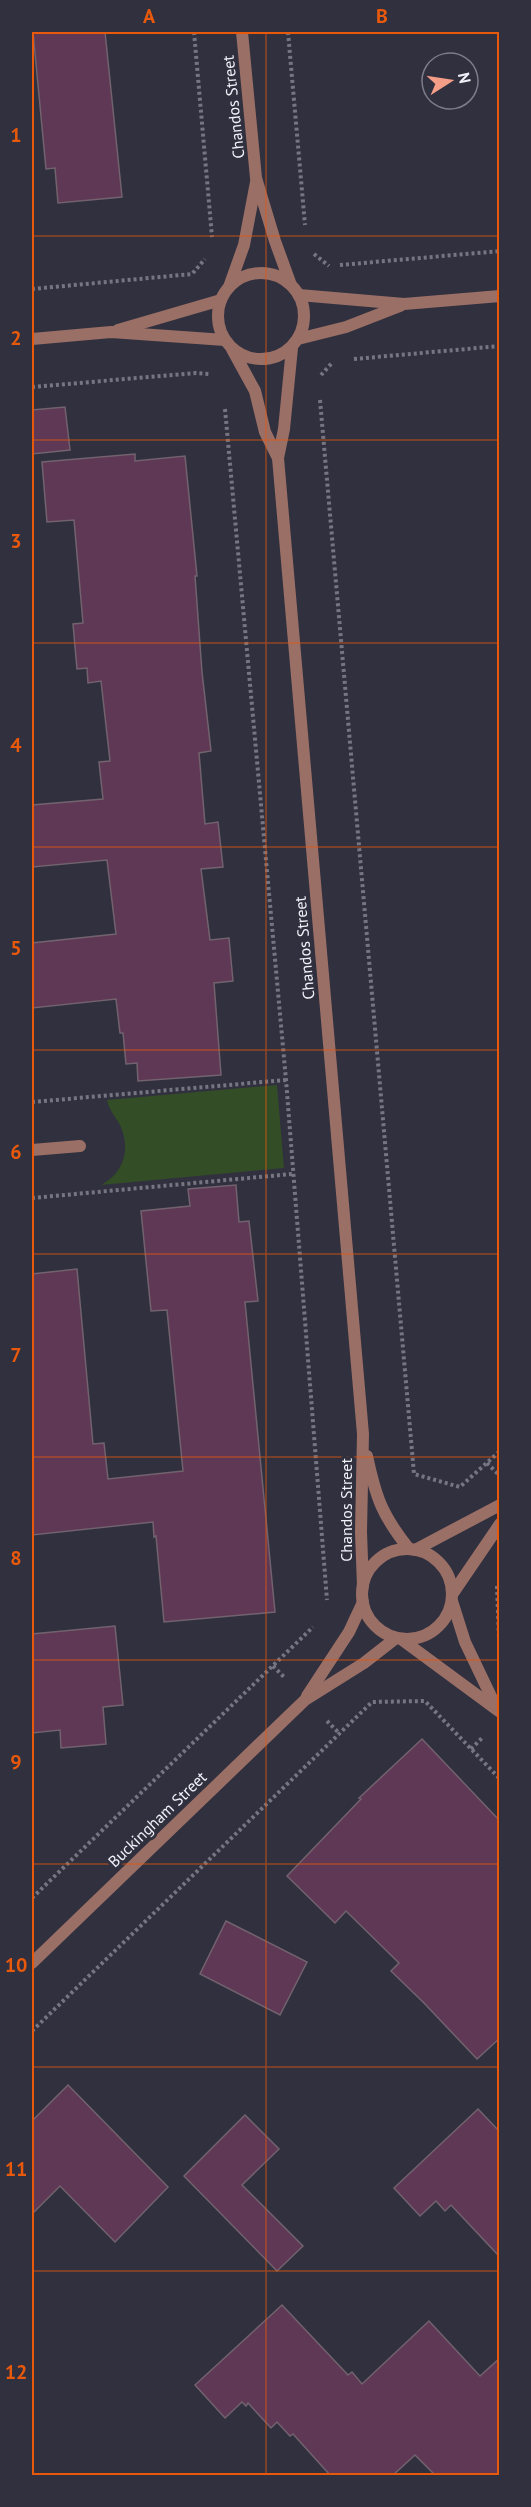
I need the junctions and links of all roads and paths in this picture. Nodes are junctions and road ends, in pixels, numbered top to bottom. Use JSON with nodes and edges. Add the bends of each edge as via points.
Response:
{"nodes":[{"id":1,"x":194,"y":32,"type":"edge"},
{"id":2,"x":242,"y":32,"type":"edge"},
{"id":3,"x":288,"y":32,"type":"edge"},
{"id":4,"x":256,"y":178,"type":"junction"},
{"id":5,"x":305,"y":226,"type":"dead end"},
{"id":6,"x":212,"y":238,"type":"dead end"},
{"id":7,"x":309,"y":250,"type":"dead end"},
{"id":8,"x":500,"y":251,"type":"edge"},
{"id":9,"x":206,"y":258,"type":"dead end"},
{"id":10,"x":228,"y":288,"type":"junction"},
{"id":11,"x":32,"y":289,"type":"edge"},
{"id":12,"x":295,"y":290,"type":"junction"},
{"id":13,"x":500,"y":296,"type":"edge"},
{"id":14,"x":221,"y":300,"type":"junction"},
{"id":15,"x":404,"y":304,"type":"junction"},
{"id":16,"x":111,"y":333,"type":"junction"},
{"id":17,"x":32,"y":339,"type":"edge"},
{"id":18,"x":295,"y":343,"type":"junction"},
{"id":19,"x":228,"y":344,"type":"junction"},
{"id":20,"x":500,"y":346,"type":"edge"},
{"id":21,"x":350,"y":359,"type":"dead end"},
{"id":22,"x":335,"y":360,"type":"dead end"},
{"id":23,"x":214,"y":376,"type":"dead end"},
{"id":24,"x":319,"y":378,"type":"dead end"},
{"id":25,"x":32,"y":387,"type":"edge"},
{"id":26,"x":320,"y":390,"type":"dead end"},
{"id":27,"x":225,"y":403,"type":"dead end"},
{"id":28,"x":278,"y":458,"type":"junction"},
{"id":29,"x":286,"y":1080,"type":"junction"},
{"id":30,"x":32,"y":1102,"type":"edge"},
{"id":31,"x":80,"y":1146,"type":"dead end"},
{"id":32,"x":32,"y":1150,"type":"edge"},
{"id":33,"x":292,"y":1174,"type":"junction"},
{"id":34,"x":32,"y":1198,"type":"edge"},
{"id":35,"x":363,"y":1434,"type":"junction"},
{"id":36,"x":500,"y":1451,"type":"edge"},
{"id":37,"x":487,"y":1463,"type":"junction"},
{"id":38,"x":500,"y":1476,"type":"edge"},
{"id":39,"x":500,"y":1505,"type":"edge"},
{"id":40,"x":500,"y":1524,"type":"edge"},
{"id":41,"x":412,"y":1550,"type":"junction"},
{"id":42,"x":500,"y":1580,"type":"edge"},
{"id":43,"x":363,"y":1586,"type":"junction"},
{"id":44,"x":452,"y":1597,"type":"junction"},
{"id":45,"x":363,"y":1602,"type":"junction"},
{"id":46,"x":326,"y":1607,"type":"dead end"},
{"id":47,"x":315,"y":1625,"type":"dead end"},
{"id":48,"x":398,"y":1639,"type":"junction"},
{"id":49,"x":500,"y":1641,"type":"edge"},
{"id":50,"x":305,"y":1700,"type":"junction"},
{"id":51,"x":499,"y":1712,"type":"edge"},
{"id":52,"x":500,"y":1779,"type":"edge"},
{"id":53,"x":32,"y":1898,"type":"edge"},
{"id":54,"x":32,"y":1963,"type":"edge"},
{"id":55,"x":32,"y":2031,"type":"edge"}],
"edges":[{"from":1,"to":6,"type":"path"},
{"from":2,"to":4,"type":"street","name":"Chandos Street"},
{"from":3,"to":5,"type":"path"},
{"from":4,"to":10,"type":"street","via":[[244,245]]},
{"from":4,"to":12,"type":"street","via":[[274,241]]},
{"from":7,"to":8,"type":"path","via":[[330,266]]},
{"from":9,"to":11,"type":"path","via":[[192,274]]},
{"from":10,"to":12,"type":"street","via":[[239,279],[266,273],[280,277]]},
{"from":10,"to":14,"type":"street"},
{"from":12,"to":15,"type":"street"},
{"from":12,"to":18,"type":"street","via":[[304,317]]},
{"from":13,"to":15,"type":"street"},
{"from":14,"to":16,"type":"street"},
{"from":14,"to":19,"type":"street","via":[[219,327]]},
{"from":15,"to":18,"type":"street"},
{"from":16,"to":17,"type":"street"},
{"from":16,"to":19,"type":"street"},
{"from":18,"to":19,"type":"street","via":[[269,359],[243,356]]},
{"from":18,"to":28,"type":"street"},
{"from":19,"to":28,"type":"street","via":[[255,391],[265,432]]},
{"from":20,"to":21,"type":"path"},
{"from":22,"to":24,"type":"path"},
{"from":23,"to":25,"type":"path","via":[[196,373]]},
{"from":26,"to":37,"type":"path","via":[[414,1474],[460,1487]]},
{"from":27,"to":29,"type":"path"},
{"from":28,"to":35,"type":"street","name":"Chandos Street"},
{"from":29,"to":30,"type":"path"},
{"from":29,"to":33,"type":"path"},
{"from":31,"to":32,"type":"street"},
{"from":33,"to":34,"type":"path"},
{"from":33,"to":46,"type":"path"},
{"from":35,"to":41,"type":"street","name":"Chandos Street","via":[[375,1492],[389,1524]]},
{"from":35,"to":43,"type":"street","name":"Chandos Street"},
{"from":36,"to":37,"type":"path"},
{"from":37,"to":38,"type":"path"},
{"from":39,"to":41,"type":"street"},
{"from":40,"to":44,"type":"street"},
{"from":41,"to":43,"type":"street","via":[[384,1555],[367,1574]]},
{"from":41,"to":44,"type":"street","via":[[427,1554],[445,1570],[451,1581]]},
{"from":42,"to":49,"type":"path","via":[[496,1587]]},
{"from":43,"to":45,"type":"street"},
{"from":44,"to":48,"type":"street","via":[[443,1622],[435,1630],[424,1636]]},
{"from":44,"to":51,"type":"street","via":[[480,1676]]},
{"from":45,"to":48,"type":"street","via":[[374,1625]]},
{"from":45,"to":50,"type":"street","name":"Buckingham Street","via":[[349,1632]]},
{"from":47,"to":53,"type":"path"},
{"from":48,"to":50,"type":"street","name":"Buckingham Street"},
{"from":48,"to":51,"type":"street"},
{"from":50,"to":54,"type":"street","name":"Buckingham Street"},
{"from":52,"to":55,"type":"path","via":[[425,1701],[372,1702]]}]}
